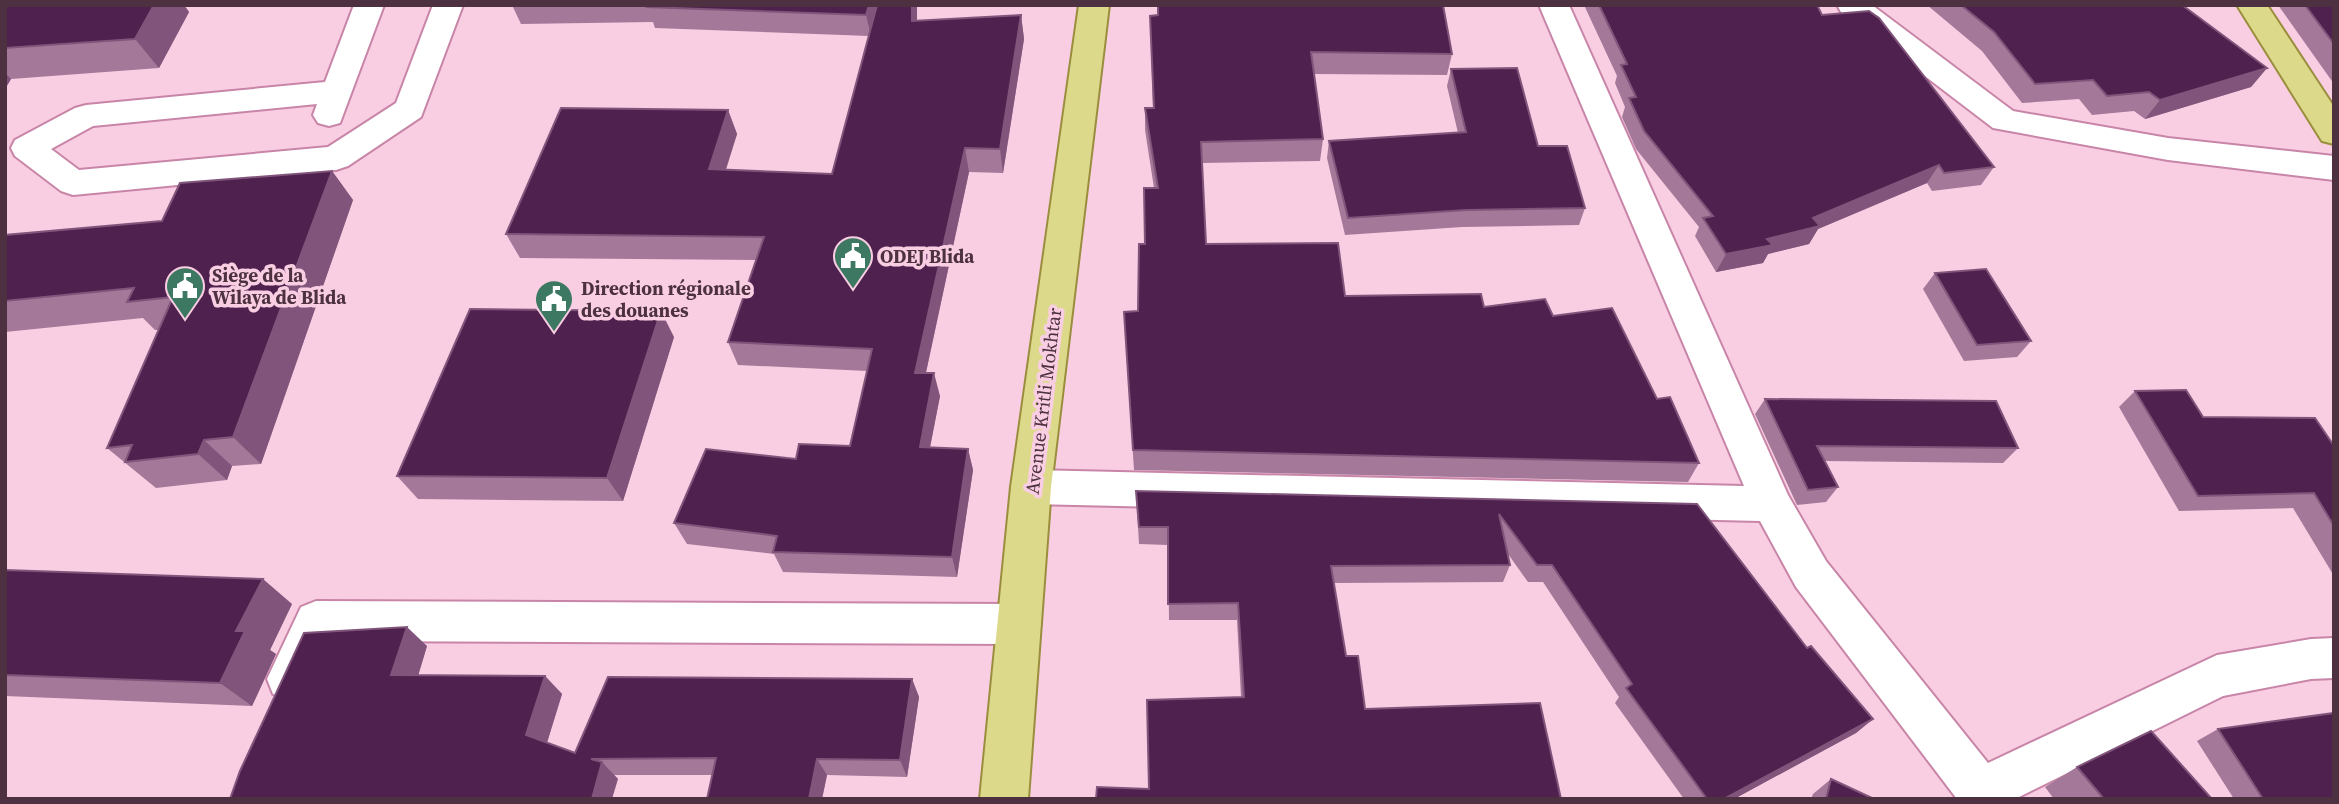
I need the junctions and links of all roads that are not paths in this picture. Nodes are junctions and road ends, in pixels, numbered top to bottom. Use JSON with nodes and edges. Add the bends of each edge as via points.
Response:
{"nodes":[{"id":1,"x":369,"y":5,"type":"edge"},
{"id":2,"x":448,"y":5,"type":"edge"},
{"id":3,"x":1094,"y":5,"type":"edge"},
{"id":4,"x":1554,"y":5,"type":"edge"},
{"id":5,"x":1852,"y":5,"type":"edge"},
{"id":6,"x":2252,"y":5,"type":"edge"},
{"id":7,"x":333,"y":104,"type":"junction"},
{"id":8,"x":410,"y":109,"type":"junction"},
{"id":9,"x":2334,"y":133,"type":"edge"},
{"id":10,"x":16,"y":149,"type":"edge"},
{"id":11,"x":2334,"y":168,"type":"edge"},
{"id":12,"x":1031,"y":487,"type":"junction"},
{"id":13,"x":1772,"y":504,"type":"junction"},
{"id":14,"x":1019,"y":624,"type":"junction"},
{"id":15,"x":2334,"y":658,"type":"edge"},
{"id":16,"x":275,"y":710,"type":"edge"},
{"id":17,"x":1984,"y":795,"type":"edge"},
{"id":18,"x":1004,"y":799,"type":"edge"}],
"edges":[{"from":1,"to":7,"type":"street"},
{"from":2,"to":8,"type":"street"},
{"from":3,"to":12,"type":"main road","name":"Avenue Kritli Mokhtar"},
{"from":4,"to":13,"type":"street"},
{"from":5,"to":11,"type":"street","via":[[2004,120],[2168,149]]},
{"from":6,"to":9,"type":"main road"},
{"from":7,"to":8,"type":"street"},
{"from":7,"to":10,"type":"street"},
{"from":8,"to":10,"type":"street","via":[[336,158],[73,183]]},
{"from":12,"to":13,"type":"street"},
{"from":12,"to":14,"type":"main road","name":"Avenue Kritli Mokhtar"},
{"from":13,"to":17,"type":"street","via":[[1811,574]]},
{"from":14,"to":16,"type":"street","via":[[316,621]]},
{"from":14,"to":18,"type":"main road","name":"Avenue Kritli Mokhtar"},
{"from":15,"to":17,"type":"street","via":[[2217,676]]}]}
